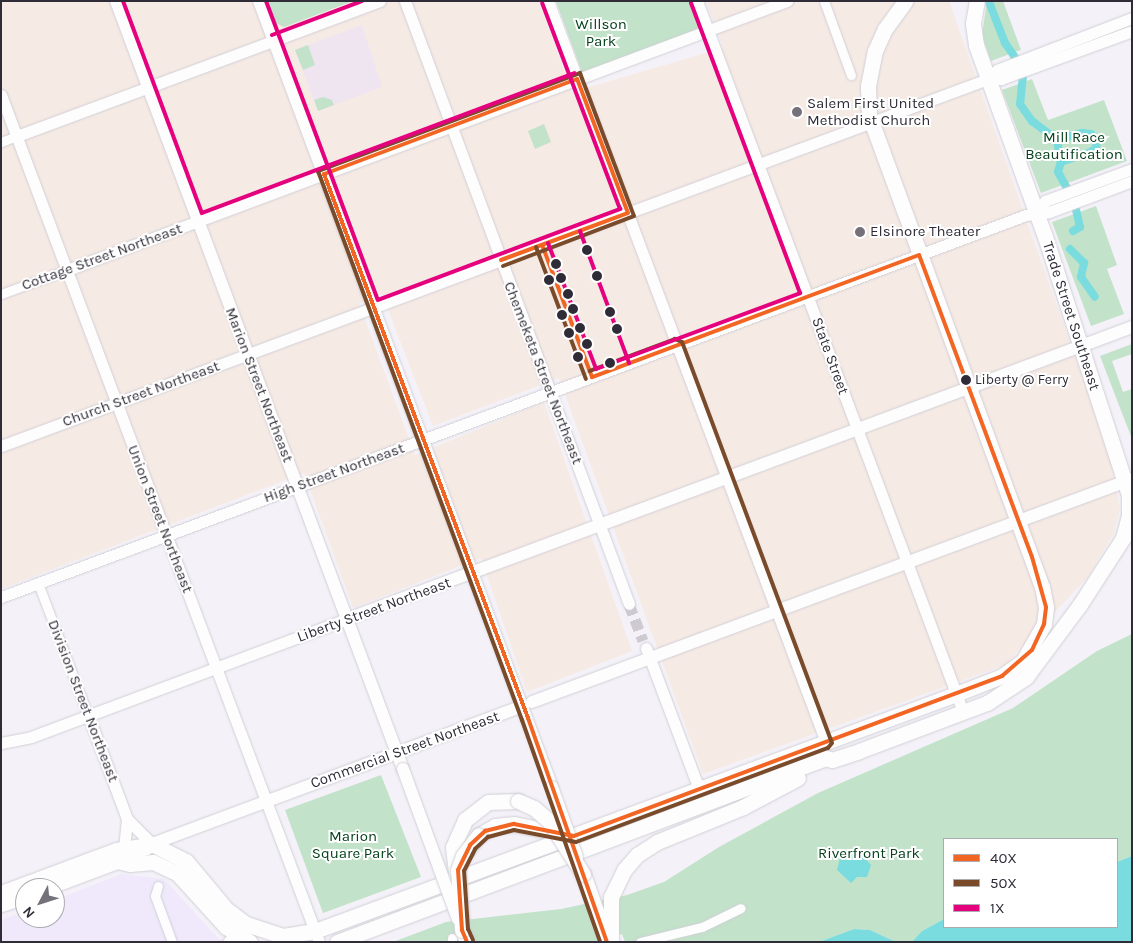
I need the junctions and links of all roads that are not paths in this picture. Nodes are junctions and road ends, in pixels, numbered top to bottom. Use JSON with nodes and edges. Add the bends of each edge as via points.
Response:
{"nodes":[{"id":1,"x":116,"y":1,"type":"edge"},
{"id":2,"x":259,"y":1,"type":"edge"},
{"id":3,"x":380,"y":1,"type":"edge"},
{"id":4,"x":405,"y":1,"type":"edge"},
{"id":5,"x":548,"y":1,"type":"edge"},
{"id":6,"x":697,"y":1,"type":"edge"},
{"id":7,"x":787,"y":1,"type":"edge"},
{"id":8,"x":824,"y":1,"type":"edge"},
{"id":9,"x":906,"y":1,"type":"edge"},
{"id":10,"x":977,"y":1,"type":"edge"},
{"id":11,"x":1132,"y":18,"type":"edge"},
{"id":12,"x":708,"y":30,"type":"junction"},
{"id":13,"x":1132,"y":30,"type":"edge"},
{"id":14,"x":274,"y":41,"type":"junction"},
{"id":15,"x":851,"y":74,"type":"dead end"},
{"id":16,"x":577,"y":79,"type":"junction"},
{"id":17,"x":988,"y":79,"type":"junction"},
{"id":18,"x":148,"y":88,"type":"junction"},
{"id":19,"x":1,"y":95,"type":"edge"},
{"id":20,"x":871,"y":122,"type":"junction"},
{"id":21,"x":450,"y":127,"type":"junction"},
{"id":22,"x":17,"y":136,"type":"junction"},
{"id":23,"x":1,"y":142,"type":"edge"},
{"id":24,"x":758,"y":164,"type":"junction"},
{"id":25,"x":1132,"y":169,"type":"edge"},
{"id":26,"x":324,"y":174,"type":"junction"},
{"id":27,"x":1132,"y":181,"type":"edge"},
{"id":28,"x":1037,"y":212,"type":"junction"},
{"id":29,"x":628,"y":213,"type":"junction"},
{"id":30,"x":198,"y":221,"type":"junction"},
{"id":31,"x":919,"y":255,"type":"junction"},
{"id":32,"x":501,"y":260,"type":"junction"},
{"id":33,"x":67,"y":270,"type":"junction"},
{"id":34,"x":1,"y":294,"type":"edge"},
{"id":35,"x":808,"y":297,"type":"junction"},
{"id":36,"x":374,"y":308,"type":"junction"},
{"id":37,"x":1132,"y":327,"type":"edge"},
{"id":38,"x":691,"y":340,"type":"junction"},
{"id":39,"x":677,"y":345,"type":"junction"},
{"id":40,"x":1079,"y":347,"type":"junction"},
{"id":41,"x":248,"y":354,"type":"junction"},
{"id":42,"x":687,"y":371,"type":"junction"},
{"id":43,"x":968,"y":388,"type":"junction"},
{"id":44,"x":550,"y":393,"type":"junction"},
{"id":45,"x":115,"y":402,"type":"junction"},
{"id":46,"x":857,"y":429,"type":"junction"},
{"id":47,"x":423,"y":440,"type":"junction"},
{"id":48,"x":1,"y":446,"type":"edge"},
{"id":49,"x":727,"y":478,"type":"junction"},
{"id":50,"x":1130,"y":486,"type":"edge"},
{"id":51,"x":298,"y":487,"type":"junction"},
{"id":52,"x":1019,"y":521,"type":"junction"},
{"id":53,"x":600,"y":525,"type":"junction"},
{"id":54,"x":166,"y":536,"type":"junction"},
{"id":55,"x":907,"y":562,"type":"junction"},
{"id":56,"x":473,"y":572,"type":"junction"},
{"id":57,"x":38,"y":583,"type":"junction"},
{"id":58,"x":1,"y":597,"type":"edge"},
{"id":59,"x":629,"y":604,"type":"tunnel mouth"},
{"id":60,"x":777,"y":611,"type":"junction"},
{"id":61,"x":347,"y":619,"type":"junction"},
{"id":62,"x":646,"y":649,"type":"junction"},
{"id":63,"x":216,"y":668,"type":"junction"},
{"id":64,"x":956,"y":694,"type":"junction"},
{"id":65,"x":528,"y":704,"type":"junction"},
{"id":66,"x":963,"y":712,"type":"junction"},
{"id":67,"x":88,"y":716,"type":"junction"},
{"id":68,"x":826,"y":742,"type":"junction"},
{"id":69,"x":1,"y":743,"type":"edge"},
{"id":70,"x":397,"y":752,"type":"junction"},
{"id":71,"x":832,"y":760,"type":"junction"},
{"id":72,"x":699,"y":789,"type":"junction"},
{"id":73,"x":266,"y":801,"type":"junction"},
{"id":74,"x":127,"y":819,"type":"junction"},
{"id":75,"x":574,"y":836,"type":"junction"},
{"id":76,"x":152,"y":844,"type":"junction"},
{"id":77,"x":120,"y":854,"type":"junction"},
{"id":78,"x":583,"y":874,"type":"junction"},
{"id":79,"x":65,"y":879,"type":"edge"},
{"id":80,"x":457,"y":880,"type":"junction"},
{"id":81,"x":158,"y":886,"type":"dead end"},
{"id":82,"x":1,"y":893,"type":"edge"},
{"id":83,"x":15,"y":899,"type":"edge"},
{"id":84,"x":1,"y":904,"type":"edge"},
{"id":85,"x":741,"y":908,"type":"dead end"},
{"id":86,"x":253,"y":935,"type":"edge"},
{"id":87,"x":316,"y":936,"type":"edge"},
{"id":88,"x":231,"y":938,"type":"edge"},
{"id":89,"x":458,"y":938,"type":"edge"},
{"id":90,"x":172,"y":942,"type":"edge"},
{"id":91,"x":337,"y":942,"type":"edge"},
{"id":92,"x":609,"y":942,"type":"edge"},
{"id":93,"x":640,"y":942,"type":"edge"}],
"edges":[{"from":1,"to":18,"type":"main road","name":"Marion Street Northeast"},
{"from":2,"to":14,"type":"main road"},
{"from":3,"to":14,"type":"street"},
{"from":4,"to":21,"type":"street","name":"Chemeketa Street Northeast"},
{"from":5,"to":16,"type":"street"},
{"from":6,"to":12,"type":"street","name":"State Street"},
{"from":7,"to":12,"type":"street","name":"Cottage Street Northeast"},
{"from":8,"to":15,"type":"street"},
{"from":9,"to":20,"type":"highway","via":[[885,29],[875,52],[868,86]]},
{"from":10,"to":17,"type":"highway","name":"Trade Street Southeast","via":[[974,33]]},
{"from":11,"to":17,"type":"street","via":[[997,70]]},
{"from":12,"to":16,"type":"street","name":"Cottage Street Northeast"},
{"from":12,"to":24,"type":"street","name":"State Street"},
{"from":13,"to":17,"type":"street","via":[[1001,79]]},
{"from":14,"to":18,"type":"street"},
{"from":14,"to":26,"type":"main road"},
{"from":16,"to":21,"type":"street","name":"Cottage Street Northeast"},
{"from":16,"to":29,"type":"street"},
{"from":17,"to":20,"type":"street","name":"Church Street Northeast"},
{"from":17,"to":28,"type":"highway","name":"Trade Street Southeast"},
{"from":18,"to":22,"type":"street"},
{"from":18,"to":30,"type":"main road","name":"Marion Street Northeast"},
{"from":19,"to":22,"type":"street","name":"Union Street Northeast"},
{"from":20,"to":24,"type":"street","name":"Church Street Northeast"},
{"from":20,"to":31,"type":"highway"},
{"from":21,"to":26,"type":"street","name":"Cottage Street Northeast"},
{"from":21,"to":32,"type":"street","name":"Chemeketa Street Northeast"},
{"from":22,"to":23,"type":"street"},
{"from":22,"to":33,"type":"street","name":"Union Street Northeast"},
{"from":24,"to":29,"type":"street","name":"Church Street Northeast"},
{"from":24,"to":35,"type":"street","name":"State Street"},
{"from":25,"to":28,"type":"street","via":[[1045,201]]},
{"from":26,"to":30,"type":"street","name":"Cottage Street Northeast"},
{"from":26,"to":36,"type":"main road"},
{"from":27,"to":28,"type":"street","via":[[1049,212]]},
{"from":28,"to":31,"type":"street","name":"High Street Northeast"},
{"from":28,"to":40,"type":"highway","name":"Trade Street Southeast"},
{"from":29,"to":32,"type":"street","name":"Church Street Northeast"},
{"from":29,"to":39,"type":"street"},
{"from":30,"to":33,"type":"street","name":"Cottage Street Northeast"},
{"from":30,"to":41,"type":"main road","name":"Marion Street Northeast"},
{"from":31,"to":35,"type":"street","name":"High Street Northeast"},
{"from":31,"to":43,"type":"highway"},
{"from":32,"to":36,"type":"street","name":"Church Street Northeast"},
{"from":32,"to":44,"type":"street","name":"Chemeketa Street Northeast"},
{"from":33,"to":34,"type":"street","name":"Cottage Street Northeast"},
{"from":33,"to":45,"type":"street","name":"Union Street Northeast"},
{"from":35,"to":38,"type":"street","name":"High Street Northeast"},
{"from":35,"to":46,"type":"street","name":"State Street"},
{"from":36,"to":41,"type":"street","name":"Church Street Northeast"},
{"from":36,"to":47,"type":"main road"},
{"from":37,"to":40,"type":"main road","name":"Liberty Street Northeast"},
{"from":38,"to":39,"type":"street","name":"High Street Northeast"},
{"from":38,"to":42,"type":"street"},
{"from":39,"to":42,"type":"street"},
{"from":39,"to":44,"type":"street","name":"High Street Northeast"},
{"from":40,"to":43,"type":"main road","name":"Liberty Street Northeast"},
{"from":40,"to":50,"type":"highway","name":"Trade Street Southeast"},
{"from":41,"to":45,"type":"street","name":"Church Street Northeast"},
{"from":41,"to":51,"type":"main road","name":"Marion Street Northeast"},
{"from":42,"to":49,"type":"street"},
{"from":43,"to":46,"type":"main road","name":"Liberty Street Northeast"},
{"from":43,"to":52,"type":"highway"},
{"from":44,"to":47,"type":"street","name":"High Street Northeast"},
{"from":44,"to":53,"type":"street","name":"Chemeketa Street Northeast"},
{"from":45,"to":48,"type":"street","name":"Church Street Northeast"},
{"from":45,"to":54,"type":"street","name":"Union Street Northeast"},
{"from":46,"to":49,"type":"main road","name":"Liberty Street Northeast"},
{"from":46,"to":55,"type":"street","name":"State Street"},
{"from":47,"to":51,"type":"street","name":"High Street Northeast"},
{"from":47,"to":56,"type":"main road"},
{"from":49,"to":53,"type":"main road","name":"Liberty Street Northeast"},
{"from":49,"to":60,"type":"street"},
{"from":50,"to":52,"type":"main road","name":"Commercial Street Northeast"},
{"from":50,"to":66,"type":"highway","name":"Trade Street Southeast","via":[[1126,532],[1114,554],[1026,677],[998,697]]},
{"from":51,"to":54,"type":"street","name":"High Street Northeast"},
{"from":51,"to":61,"type":"main road","name":"Marion Street Northeast"},
{"from":52,"to":55,"type":"main road","name":"Commercial Street Northeast"},
{"from":52,"to":64,"type":"highway","via":[[1045,597],[1044,624],[1032,650],[1013,670]]},
{"from":53,"to":56,"type":"main road","name":"Liberty Street Northeast"},
{"from":53,"to":59,"type":"street","name":"Chemeketa Street Northeast"},
{"from":54,"to":57,"type":"street","name":"High Street Northeast"},
{"from":54,"to":63,"type":"street","name":"Union Street Northeast"},
{"from":55,"to":60,"type":"main road","name":"Commercial Street Northeast"},
{"from":55,"to":64,"type":"street","name":"State Street"},
{"from":56,"to":61,"type":"main road","name":"Liberty Street Northeast"},
{"from":56,"to":65,"type":"main road"},
{"from":57,"to":58,"type":"street","name":"High Street Northeast"},
{"from":57,"to":67,"type":"street","name":"Division Street Northeast"},
{"from":60,"to":62,"type":"main road","name":"Commercial Street Northeast"},
{"from":60,"to":68,"type":"street"},
{"from":61,"to":63,"type":"street","name":"Liberty Street Northeast"},
{"from":61,"to":70,"type":"main road","name":"Marion Street Northeast"},
{"from":62,"to":65,"type":"main road","name":"Commercial Street Northeast","via":[[564,690]]},
{"from":62,"to":72,"type":"street"},
{"from":63,"to":67,"type":"street","name":"Liberty Street Northeast"},
{"from":63,"to":73,"type":"street","name":"Union Street Northeast"},
{"from":64,"to":66,"type":"street","name":"State Street"},
{"from":64,"to":68,"type":"highway"},
{"from":65,"to":70,"type":"main road","name":"Commercial Street Northeast"},
{"from":65,"to":78,"type":"main road","bridge":true,"via":[[552,787]]},
{"from":66,"to":71,"type":"highway","name":"Trade Street Southeast"},
{"from":67,"to":69,"type":"street","name":"Liberty Street Northeast","via":[[31,737]]},
{"from":67,"to":74,"type":"street","name":"Division Street Northeast"},
{"from":68,"to":72,"type":"highway"},
{"from":70,"to":73,"type":"main road","name":"Commercial Street Northeast"},
{"from":70,"to":89,"type":"main road","name":"Marion Street Northeast","bridge":true},
{"from":71,"to":91,"type":"highway","via":[[826,758]]},
{"from":71,"to":92,"type":"highway","via":[[828,765],[743,807],[657,842],[637,855],[624,870],[611,897]]},
{"from":72,"to":75,"type":"highway"},
{"from":73,"to":76,"type":"main road","name":"Commercial Street Northeast"},
{"from":73,"to":87,"type":"street","name":"Union Street Northeast"},
{"from":74,"to":76,"type":"street"},
{"from":74,"to":77,"type":"street"},
{"from":75,"to":80,"type":"highway"},
{"from":75,"to":89,"type":"highway","bridge":true,"via":[[514,824],[495,826],[479,835],[466,851],[458,870]]},
{"from":76,"to":77,"type":"highway"},
{"from":76,"to":86,"type":"highway","via":[[186,862]]},
{"from":77,"to":79,"type":"highway"},
{"from":77,"to":82,"type":"highway"},
{"from":77,"to":88,"type":"highway","via":[[130,864],[153,862],[172,869]]},
{"from":78,"to":80,"type":"highway","bridge":true,"via":[[549,821],[534,808],[518,801],[493,801],[477,808],[465,820],[453,847]]},
{"from":78,"to":92,"type":"highway"},
{"from":80,"to":87,"type":"highway"},
{"from":81,"to":90,"type":"street","via":[[155,896]]},
{"from":83,"to":84,"type":"highway"},
{"from":85,"to":93,"type":"street","via":[[702,927]]},
{"from":86,"to":87,"type":"highway"},
{"from":86,"to":88,"type":"highway"}]}
